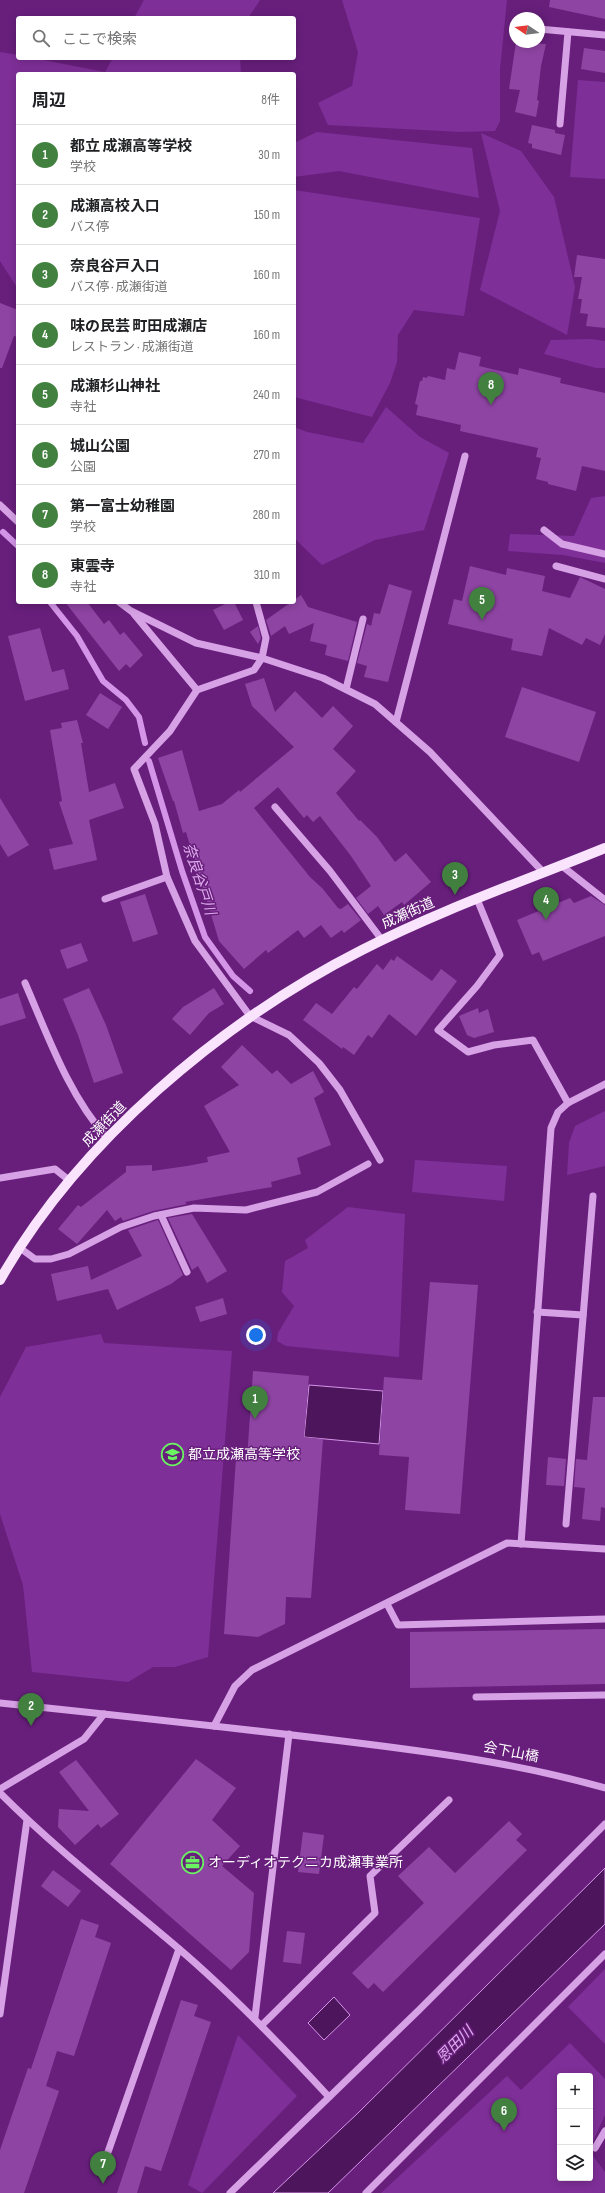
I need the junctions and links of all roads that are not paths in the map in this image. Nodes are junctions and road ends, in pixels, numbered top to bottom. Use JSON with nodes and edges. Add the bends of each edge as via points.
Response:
{"nodes":[{"id":1,"x":545,"y":30,"type":"edge"},
{"id":2,"x":568,"y":32,"type":"junction"},
{"id":3,"x":605,"y":35,"type":"edge"},
{"id":4,"x":560,"y":124,"type":"dead end"},
{"id":5,"x":466,"y":456,"type":"dead end"},
{"id":6,"x":0,"y":505,"type":"edge"},
{"id":7,"x":16,"y":520,"type":"edge"},
{"id":8,"x":544,"y":530,"type":"dead end"},
{"id":9,"x":605,"y":554,"type":"edge"},
{"id":10,"x":556,"y":566,"type":"dead end"},
{"id":11,"x":605,"y":579,"type":"edge"},
{"id":12,"x":121,"y":604,"type":"edge"},
{"id":13,"x":257,"y":604,"type":"edge"},
{"id":14,"x":131,"y":611,"type":"junction"},
{"id":15,"x":363,"y":620,"type":"dead end"},
{"id":16,"x":262,"y":658,"type":"junction"},
{"id":17,"x":346,"y":689,"type":"junction"},
{"id":18,"x":197,"y":690,"type":"junction"},
{"id":19,"x":396,"y":722,"type":"junction"},
{"id":20,"x":275,"y":807,"type":"dead end"},
{"id":21,"x":605,"y":848,"type":"edge"},
{"id":22,"x":562,"y":866,"type":"junction"},
{"id":23,"x":544,"y":873,"type":"junction"},
{"id":24,"x":167,"y":877,"type":"junction"},
{"id":25,"x":105,"y":899,"type":"dead end"},
{"id":26,"x":477,"y":899,"type":"junction"},
{"id":27,"x":605,"y":900,"type":"edge"},
{"id":28,"x":382,"y":940,"type":"junction"},
{"id":29,"x":25,"y":983,"type":"dead end"},
{"id":30,"x":253,"y":1014,"type":"junction"},
{"id":31,"x":605,"y":1084,"type":"edge"},
{"id":32,"x":568,"y":1104,"type":"junction"},
{"id":33,"x":107,"y":1138,"type":"junction"},
{"id":34,"x":380,"y":1160,"type":"dead end"},
{"id":35,"x":368,"y":1164,"type":"dead end"},
{"id":36,"x":0,"y":1178,"type":"edge"},
{"id":37,"x":70,"y":1181,"type":"junction"},
{"id":38,"x":593,"y":1196,"type":"dead end"},
{"id":39,"x":161,"y":1214,"type":"junction"},
{"id":40,"x":20,"y":1248,"type":"junction"},
{"id":41,"x":3,"y":1269,"type":"edge"},
{"id":42,"x":187,"y":1272,"type":"dead end"},
{"id":43,"x":0,"y":1280,"type":"edge"},
{"id":44,"x":537,"y":1312,"type":"junction"},
{"id":45,"x":583,"y":1314,"type":"junction"},
{"id":46,"x":566,"y":1524,"type":"dead end"},
{"id":47,"x":521,"y":1544,"type":"junction"},
{"id":48,"x":605,"y":1549,"type":"edge"},
{"id":49,"x":387,"y":1604,"type":"junction"},
{"id":50,"x":605,"y":1619,"type":"edge"},
{"id":51,"x":605,"y":1696,"type":"edge"},
{"id":52,"x":476,"y":1697,"type":"dead end"},
{"id":53,"x":0,"y":1702,"type":"edge"},
{"id":54,"x":104,"y":1714,"type":"junction"},
{"id":55,"x":214,"y":1726,"type":"junction"},
{"id":56,"x":289,"y":1734,"type":"junction"},
{"id":57,"x":605,"y":1788,"type":"edge"},
{"id":58,"x":0,"y":1789,"type":"edge"},
{"id":59,"x":0,"y":1793,"type":"edge"},
{"id":60,"x":449,"y":1800,"type":"dead end"},
{"id":61,"x":26,"y":1820,"type":"junction"},
{"id":62,"x":605,"y":1824,"type":"edge"},
{"id":63,"x":179,"y":1948,"type":"junction"},
{"id":64,"x":605,"y":1954,"type":"edge"},
{"id":65,"x":0,"y":2014,"type":"edge"},
{"id":66,"x":255,"y":2017,"type":"junction"},
{"id":67,"x":262,"y":2025,"type":"junction"},
{"id":68,"x":329,"y":2097,"type":"junction"},
{"id":69,"x":605,"y":2131,"type":"edge"},
{"id":70,"x":595,"y":2148,"type":"dead end"},
{"id":71,"x":108,"y":2152,"type":"dead end"},
{"id":72,"x":230,"y":2193,"type":"edge"},
{"id":73,"x":366,"y":2193,"type":"edge"}],
"edges":[{"from":1,"to":2,"type":"street"},
{"from":2,"to":3,"type":"street"},
{"from":2,"to":4,"type":"street"},
{"from":5,"to":19,"type":"street"},
{"from":6,"to":7,"type":"street"},
{"from":8,"to":9,"type":"street","via":[[562,544]]},
{"from":10,"to":11,"type":"street"},
{"from":12,"to":14,"type":"street"},
{"from":13,"to":16,"type":"street","via":[[266,638]]},
{"from":14,"to":16,"type":"street","via":[[196,643]]},
{"from":14,"to":18,"type":"street"},
{"from":15,"to":17,"type":"street"},
{"from":16,"to":17,"type":"street","via":[[322,678]]},
{"from":16,"to":18,"type":"street","via":[[254,670]]},
{"from":17,"to":19,"type":"street","via":[[375,704]]},
{"from":18,"to":24,"type":"street","via":[[170,731],[134,770],[155,824]]},
{"from":19,"to":23,"type":"street","via":[[430,752]]},
{"from":20,"to":28,"type":"street","via":[[330,871]]},
{"from":21,"to":22,"type":"main road","name":"成瀬街道"},
{"from":22,"to":23,"type":"main road","name":"成瀬街道"},
{"from":22,"to":27,"type":"street"},
{"from":23,"to":26,"type":"main road","name":"成瀬街道"},
{"from":24,"to":25,"type":"street"},
{"from":24,"to":30,"type":"street","via":[[195,941]]},
{"from":26,"to":28,"type":"main road","name":"成瀬街道"},
{"from":26,"to":32,"type":"street","via":[[500,955],[477,986],[438,1030],[468,1052],[494,1045],[533,1040]]},
{"from":28,"to":30,"type":"main road","name":"成瀬街道","via":[[325,970]]},
{"from":29,"to":33,"type":"street","via":[[56,1056],[90,1119]]},
{"from":30,"to":33,"type":"main road","name":"成瀬街道","via":[[158,1090]]},
{"from":30,"to":34,"type":"street","via":[[289,1035],[319,1063],[340,1090]]},
{"from":31,"to":32,"type":"street"},
{"from":32,"to":44,"type":"street","via":[[558,1112],[551,1128]]},
{"from":33,"to":37,"type":"main road","name":"成瀬街道"},
{"from":35,"to":39,"type":"street","via":[[317,1192],[246,1210],[194,1208]]},
{"from":36,"to":37,"type":"street","via":[[55,1169]]},
{"from":37,"to":40,"type":"main road","name":"成瀬街道"},
{"from":38,"to":45,"type":"street"},
{"from":39,"to":40,"type":"street","via":[[121,1227],[70,1254],[51,1259],[36,1259]]},
{"from":39,"to":42,"type":"street"},
{"from":40,"to":41,"type":"main road","name":"成瀬街道"},
{"from":41,"to":43,"type":"main road","name":"成瀬街道"},
{"from":44,"to":45,"type":"street"},
{"from":44,"to":47,"type":"street"},
{"from":45,"to":46,"type":"street"},
{"from":47,"to":48,"type":"street"},
{"from":47,"to":49,"type":"street","via":[[507,1543]]},
{"from":49,"to":50,"type":"street","via":[[398,1625]]},
{"from":49,"to":55,"type":"street","via":[[252,1670],[235,1686]]},
{"from":51,"to":52,"type":"street"},
{"from":53,"to":54,"type":"street","name":"会下山橋"},
{"from":54,"to":55,"type":"street","name":"会下山橋"},
{"from":54,"to":58,"type":"street","via":[[84,1739]]},
{"from":55,"to":56,"type":"street","name":"会下山橋"},
{"from":56,"to":57,"type":"street","name":"会下山橋","via":[[511,1765]]},
{"from":56,"to":66,"type":"street"},
{"from":59,"to":61,"type":"street"},
{"from":60,"to":67,"type":"street","via":[[370,1876],[375,1913]]},
{"from":61,"to":63,"type":"street"},
{"from":61,"to":65,"type":"street"},
{"from":62,"to":68,"type":"street"},
{"from":63,"to":66,"type":"street"},
{"from":63,"to":71,"type":"street"},
{"from":64,"to":73,"type":"street"},
{"from":66,"to":67,"type":"street"},
{"from":67,"to":68,"type":"street"},
{"from":68,"to":72,"type":"street"},
{"from":69,"to":70,"type":"street"}]}
